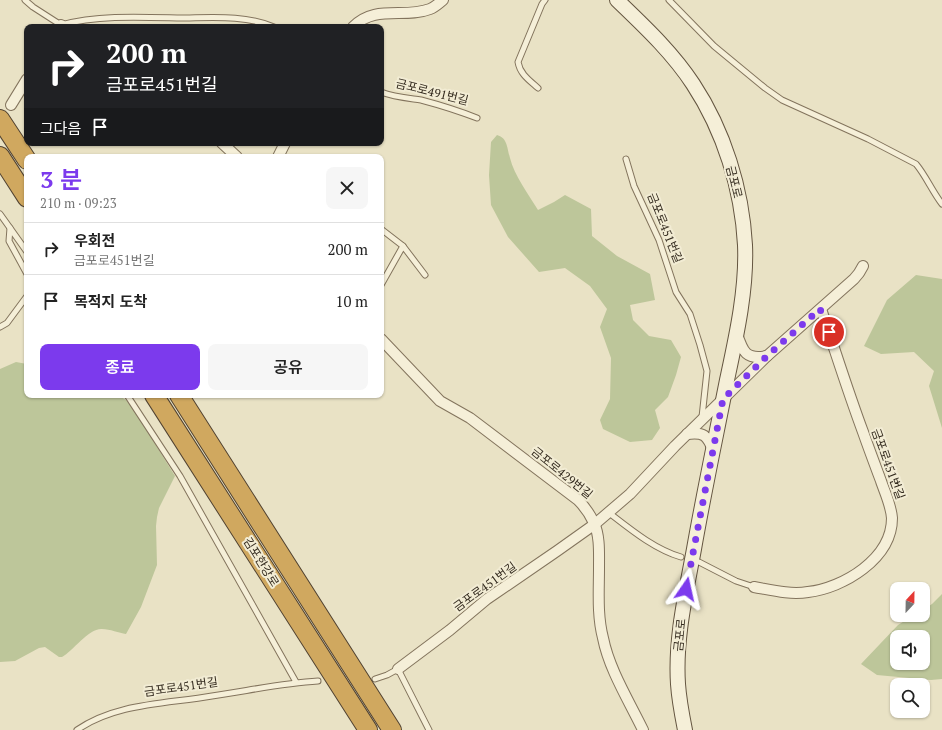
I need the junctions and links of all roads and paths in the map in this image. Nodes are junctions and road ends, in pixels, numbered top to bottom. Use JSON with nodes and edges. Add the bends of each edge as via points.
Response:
{"nodes":[{"id":1,"x":25,"y":0,"type":"edge"},
{"id":2,"x":443,"y":0,"type":"edge"},
{"id":3,"x":545,"y":0,"type":"edge"},
{"id":4,"x":617,"y":0,"type":"edge"},
{"id":5,"x":669,"y":0,"type":"edge"},
{"id":6,"x":59,"y":24,"type":"edge"},
{"id":7,"x":70,"y":24,"type":"edge"},
{"id":8,"x":266,"y":24,"type":"edge"},
{"id":9,"x":356,"y":24,"type":"edge"},
{"id":10,"x":24,"y":84,"type":"edge"},
{"id":11,"x":538,"y":88,"type":"dead end"},
{"id":12,"x":384,"y":93,"type":"edge"},
{"id":13,"x":5,"y":112,"type":"edge"},
{"id":14,"x":477,"y":118,"type":"dead end"},
{"id":15,"x":225,"y":146,"type":"edge"},
{"id":16,"x":24,"y":154,"type":"edge"},
{"id":17,"x":234,"y":154,"type":"edge"},
{"id":18,"x":0,"y":156,"type":"edge"},
{"id":19,"x":626,"y":159,"type":"dead end"},
{"id":20,"x":24,"y":193,"type":"edge"},
{"id":21,"x":942,"y":204,"type":"edge"},
{"id":22,"x":0,"y":214,"type":"edge"},
{"id":23,"x":10,"y":228,"type":"junction"},
{"id":24,"x":384,"y":231,"type":"edge"},
{"id":25,"x":403,"y":246,"type":"junction"},
{"id":26,"x":24,"y":248,"type":"edge"},
{"id":27,"x":863,"y":266,"type":"dead end"},
{"id":28,"x":24,"y":268,"type":"edge"},
{"id":29,"x":425,"y":275,"type":"dead end"},
{"id":30,"x":384,"y":279,"type":"edge"},
{"id":31,"x":24,"y":300,"type":"edge"},
{"id":32,"x":820,"y":309,"type":"junction"},
{"id":33,"x":0,"y":327,"type":"edge"},
{"id":34,"x":736,"y":333,"type":"junction"},
{"id":35,"x":384,"y":342,"type":"edge"},
{"id":36,"x":767,"y":356,"type":"junction"},
{"id":37,"x":129,"y":398,"type":"edge"},
{"id":38,"x":156,"y":398,"type":"edge"},
{"id":39,"x":181,"y":398,"type":"edge"},
{"id":40,"x":723,"y":399,"type":"junction"},
{"id":41,"x":702,"y":420,"type":"junction"},
{"id":42,"x":687,"y":434,"type":"junction"},
{"id":43,"x":713,"y":450,"type":"junction"},
{"id":44,"x":608,"y":512,"type":"junction"},
{"id":45,"x":594,"y":524,"type":"junction"},
{"id":46,"x":681,"y":557,"type":"dead end"},
{"id":47,"x":699,"y":562,"type":"dead end"},
{"id":48,"x":754,"y":587,"type":"joint"},
{"id":49,"x":398,"y":669,"type":"junction"},
{"id":50,"x":375,"y":679,"type":"dead end"},
{"id":51,"x":318,"y":681,"type":"dead end"},
{"id":52,"x":296,"y":682,"type":"junction"},
{"id":53,"x":77,"y":730,"type":"edge"},
{"id":54,"x":368,"y":730,"type":"edge"},
{"id":55,"x":392,"y":730,"type":"edge"},
{"id":56,"x":429,"y":730,"type":"edge"},
{"id":57,"x":643,"y":730,"type":"edge"},
{"id":58,"x":685,"y":730,"type":"edge"}],
"edges":[{"from":1,"to":6,"type":"lane"},
{"from":2,"to":9,"type":"street","via":[[430,9],[366,16]]},
{"from":3,"to":11,"type":"lane","via":[[518,62],[524,76]]},
{"from":4,"to":34,"type":"main road","name":"금포로","via":[[668,52],[693,84],[708,109],[726,153],[734,176],[745,247]]},
{"from":5,"to":21,"type":"lane","via":[[742,71],[782,100],[916,164]]},
{"from":7,"to":8,"type":"lane","via":[[86,20],[213,17],[256,20]]},
{"from":10,"to":13,"type":"street"},
{"from":12,"to":14,"type":"lane","name":"금포로491번길","via":[[448,107]]},
{"from":13,"to":16,"type":"highway"},
{"from":15,"to":17,"type":"street"},
{"from":18,"to":20,"type":"highway"},
{"from":19,"to":41,"type":"lane","name":"금포로451번길","via":[[634,186],[659,240],[676,292],[690,314],[700,345],[707,371]]},
{"from":22,"to":23,"type":"lane"},
{"from":23,"to":26,"type":"lane"},
{"from":23,"to":28,"type":"lane","via":[[9,241]]},
{"from":24,"to":25,"type":"lane"},
{"from":25,"to":29,"type":"lane"},
{"from":25,"to":30,"type":"lane"},
{"from":27,"to":32,"type":"street","via":[[854,279]]},
{"from":31,"to":33,"type":"lane","via":[[7,324]]},
{"from":32,"to":36,"type":"street"},
{"from":32,"to":48,"type":"street","name":"금포로451번길","via":[[887,498],[892,519],[890,530],[876,557],[849,579],[838,584],[806,592],[780,592]]},
{"from":34,"to":36,"type":"street","via":[[746,354],[758,358]]},
{"from":34,"to":40,"type":"main road","name":"금포로"},
{"from":35,"to":45,"type":"street","name":"금포로429번길","via":[[440,401],[470,418],[578,500],[588,510]]},
{"from":36,"to":40,"type":"street"},
{"from":37,"to":52,"type":"lane","via":[[180,476]]},
{"from":38,"to":54,"type":"highway","name":"김포한강로"},
{"from":39,"to":55,"type":"highway","name":"김포한강로"},
{"from":40,"to":41,"type":"street","name":"금포로451번길"},
{"from":40,"to":43,"type":"main road","name":"금포로"},
{"from":41,"to":42,"type":"street","name":"금포로451번길"},
{"from":42,"to":43,"type":"street","via":[[704,435],[709,439]]},
{"from":42,"to":44,"type":"street","name":"금포로451번길","via":[[630,494]]},
{"from":43,"to":58,"type":"main road","name":"금포로","via":[[680,630],[678,683]]},
{"from":44,"to":45,"type":"street","name":"금포로451번길"},
{"from":44,"to":46,"type":"lane","via":[[649,542],[672,555]]},
{"from":45,"to":49,"type":"street","name":"금포로451번길","via":[[487,599]]},
{"from":45,"to":57,"type":"street","name":"금포로429번길","via":[[598,540],[598,604],[603,639],[608,656]]},
{"from":47,"to":48,"type":"lane","name":"금포로451번길"},
{"from":49,"to":50,"type":"lane","name":"금포로451번길"},
{"from":49,"to":56,"type":"lane"},
{"from":51,"to":52,"type":"lane","name":"금포로451번길"},
{"from":52,"to":53,"type":"lane","name":"금포로451번길","via":[[137,706],[92,721]]}]}
